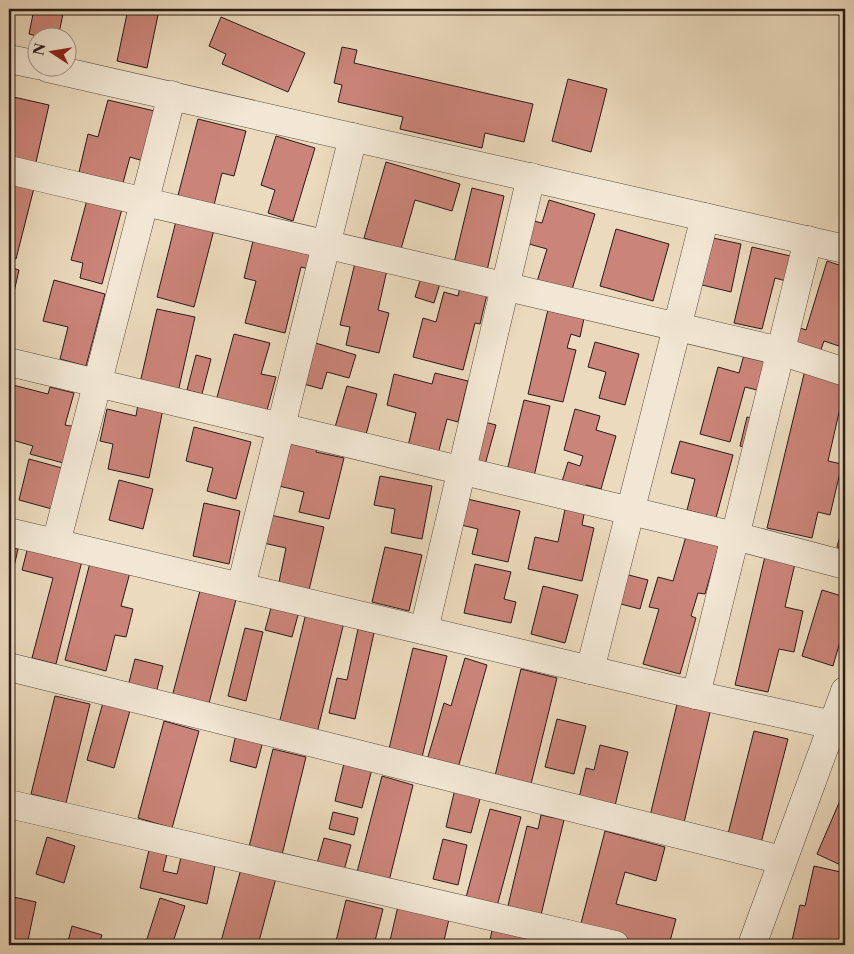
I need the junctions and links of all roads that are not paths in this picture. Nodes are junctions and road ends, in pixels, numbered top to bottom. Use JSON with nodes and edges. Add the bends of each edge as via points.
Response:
{"nodes":[{"id":1,"x":9,"y":58,"type":"edge"},
{"id":2,"x":28,"y":63,"type":"edge"},
{"id":3,"x":78,"y":75,"type":"edge"},
{"id":4,"x":172,"y":96,"type":"junction"},
{"id":5,"x":354,"y":137,"type":"junction"},
{"id":6,"x":9,"y":170,"type":"edge"},
{"id":7,"x":531,"y":177,"type":"junction"},
{"id":8,"x":144,"y":202,"type":"junction"},
{"id":9,"x":704,"y":217,"type":"junction"},
{"id":10,"x":808,"y":240,"type":"junction"},
{"id":11,"x":327,"y":245,"type":"junction"},
{"id":12,"x":845,"y":249,"type":"edge"},
{"id":13,"x":505,"y":287,"type":"junction"},
{"id":14,"x":677,"y":327,"type":"junction"},
{"id":15,"x":780,"y":352,"type":"junction"},
{"id":16,"x":9,"y":362,"type":"edge"},
{"id":17,"x":845,"y":372,"type":"edge"},
{"id":18,"x":98,"y":383,"type":"junction"},
{"id":19,"x":281,"y":427,"type":"junction"},
{"id":20,"x":462,"y":471,"type":"junction"},
{"id":21,"x":630,"y":511,"type":"junction"},
{"id":22,"x":9,"y":532,"type":"edge"},
{"id":23,"x":735,"y":536,"type":"junction"},
{"id":24,"x":56,"y":543,"type":"junction"},
{"id":25,"x":845,"y":565,"type":"edge"},
{"id":26,"x":241,"y":587,"type":"junction"},
{"id":27,"x":424,"y":630,"type":"junction"},
{"id":28,"x":9,"y":667,"type":"edge"},
{"id":29,"x":590,"y":670,"type":"junction"},
{"id":30,"x":845,"y":691,"type":"edge"},
{"id":31,"x":696,"y":695,"type":"junction"},
{"id":32,"x":833,"y":725,"type":"junction"},
{"id":33,"x":9,"y":804,"type":"edge"},
{"id":34,"x":782,"y":860,"type":"junction"},
{"id":35,"x":615,"y":945,"type":"edge"},
{"id":36,"x":752,"y":945,"type":"edge"}],
"edges":[{"from":1,"to":2,"type":"street"},
{"from":3,"to":4,"type":"street"},
{"from":4,"to":5,"type":"street"},
{"from":4,"to":8,"type":"street"},
{"from":5,"to":7,"type":"street"},
{"from":5,"to":11,"type":"street"},
{"from":6,"to":8,"type":"street"},
{"from":7,"to":9,"type":"street"},
{"from":7,"to":13,"type":"street"},
{"from":8,"to":11,"type":"street"},
{"from":8,"to":18,"type":"street"},
{"from":9,"to":10,"type":"street"},
{"from":9,"to":14,"type":"street"},
{"from":10,"to":12,"type":"street"},
{"from":10,"to":15,"type":"street"},
{"from":11,"to":13,"type":"street"},
{"from":11,"to":19,"type":"street"},
{"from":13,"to":14,"type":"street"},
{"from":13,"to":20,"type":"street"},
{"from":14,"to":15,"type":"street"},
{"from":14,"to":21,"type":"street"},
{"from":15,"to":17,"type":"street"},
{"from":15,"to":23,"type":"street"},
{"from":16,"to":18,"type":"street"},
{"from":18,"to":19,"type":"street"},
{"from":18,"to":24,"type":"street"},
{"from":19,"to":20,"type":"street"},
{"from":19,"to":26,"type":"street"},
{"from":20,"to":21,"type":"street"},
{"from":20,"to":27,"type":"street"},
{"from":21,"to":23,"type":"street"},
{"from":21,"to":29,"type":"street"},
{"from":22,"to":24,"type":"street"},
{"from":23,"to":25,"type":"street"},
{"from":23,"to":31,"type":"street"},
{"from":24,"to":26,"type":"street"},
{"from":26,"to":27,"type":"street"},
{"from":27,"to":29,"type":"street"},
{"from":28,"to":34,"type":"street"},
{"from":29,"to":31,"type":"street"},
{"from":30,"to":32,"type":"street"},
{"from":31,"to":32,"type":"street"},
{"from":32,"to":34,"type":"street"},
{"from":33,"to":35,"type":"street"},
{"from":34,"to":36,"type":"street"}]}
